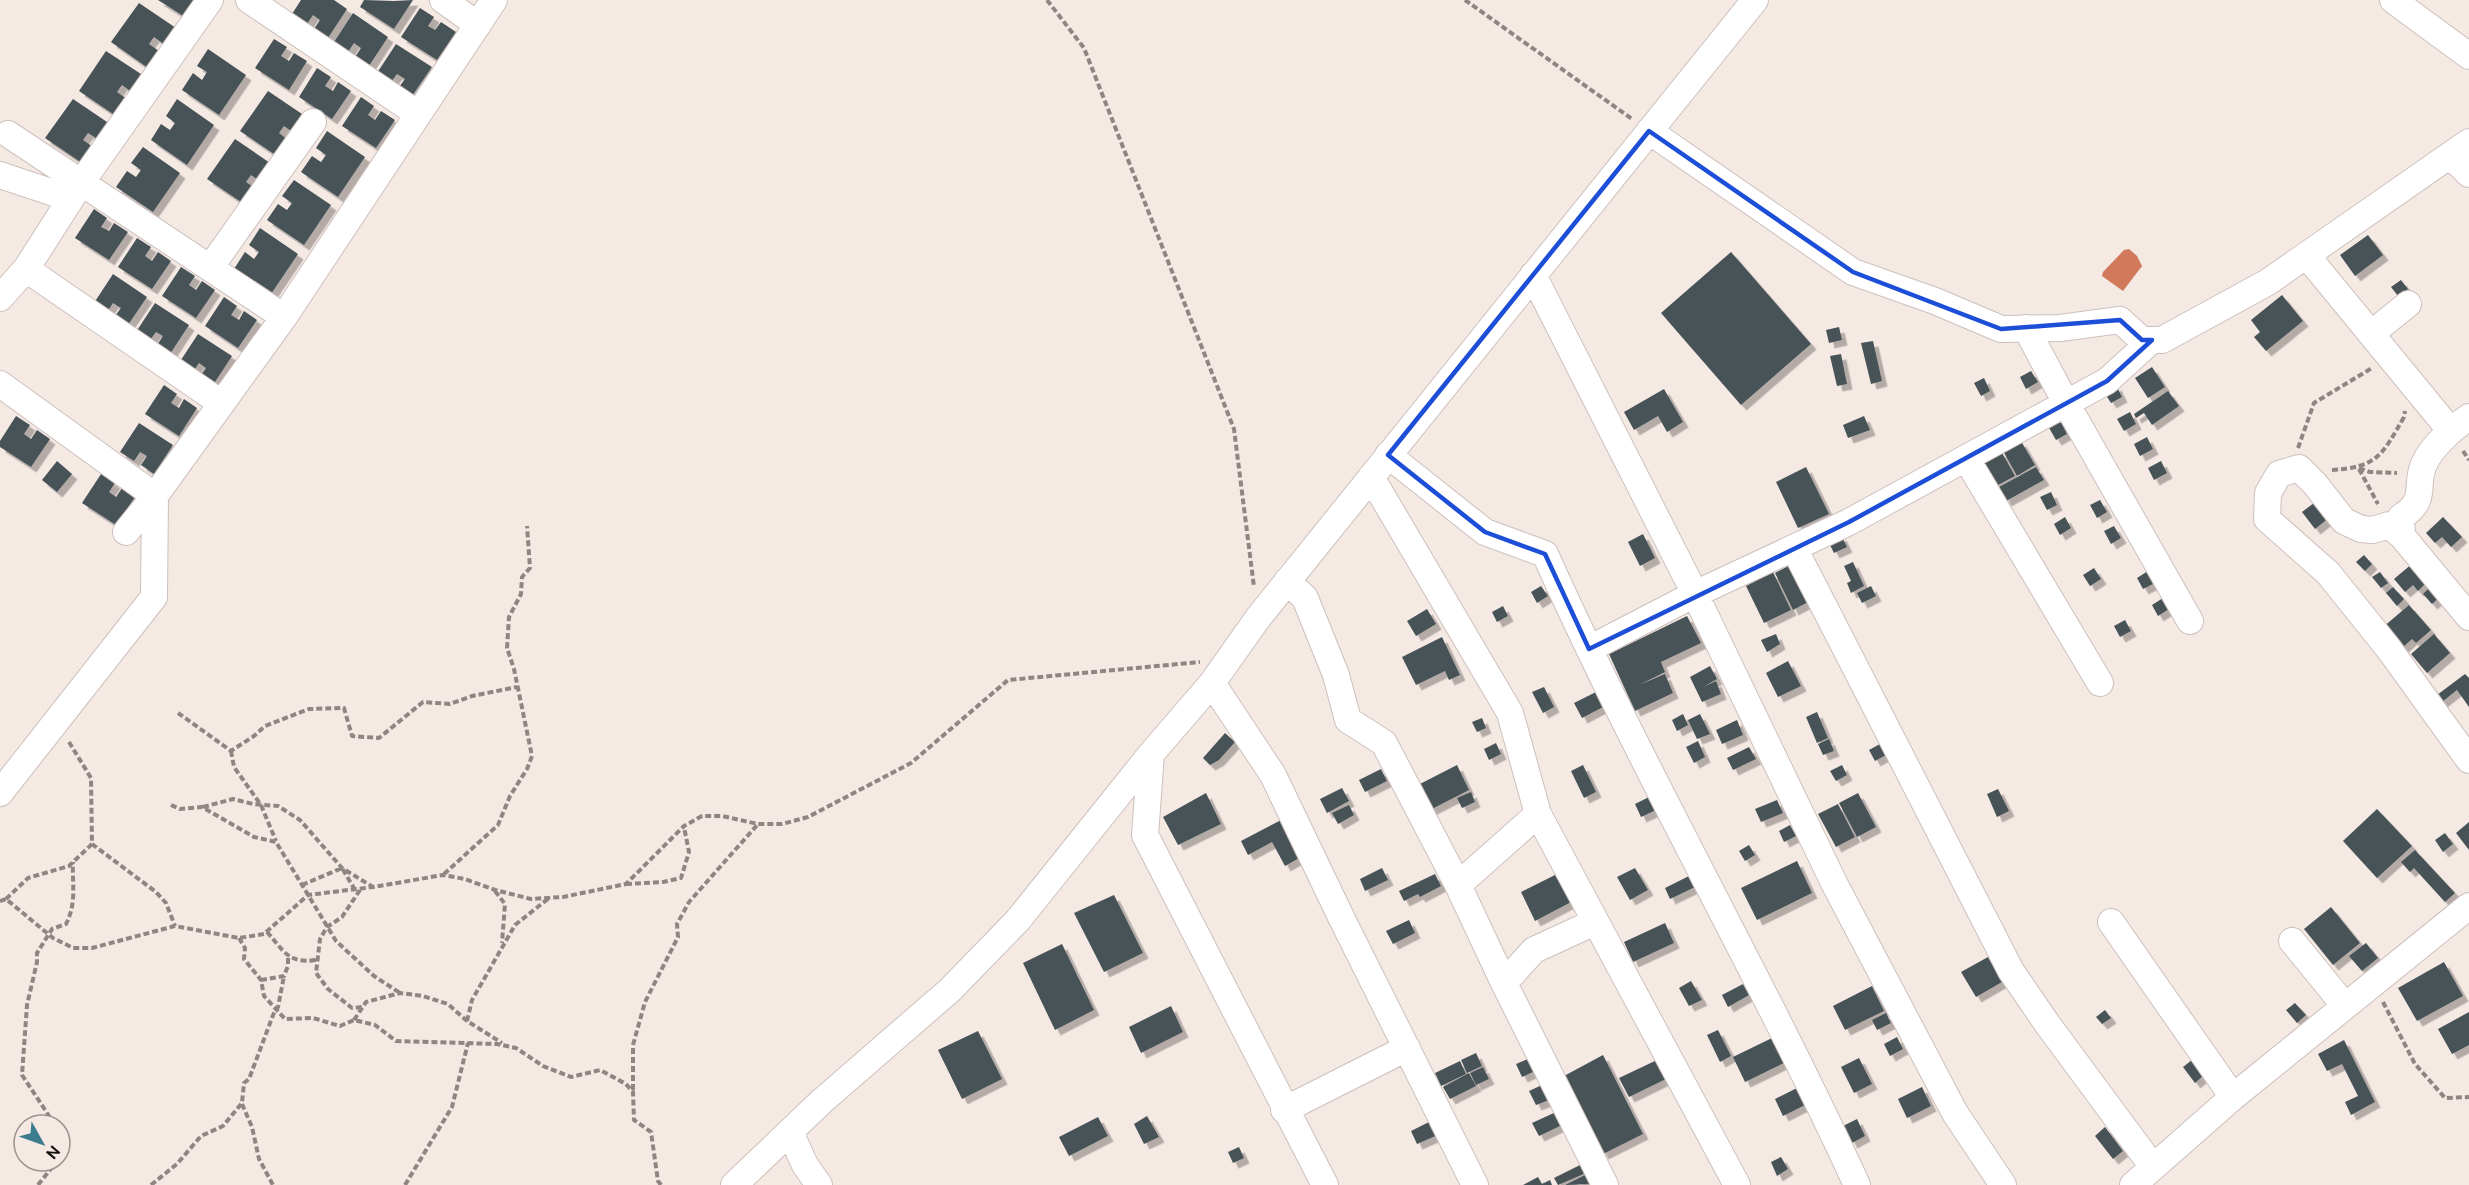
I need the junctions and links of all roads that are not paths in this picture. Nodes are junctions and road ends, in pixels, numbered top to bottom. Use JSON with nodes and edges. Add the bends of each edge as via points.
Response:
{"nodes":[{"id":1,"x":210,"y":0,"type":"edge"},
{"id":2,"x":249,"y":0,"type":"edge"},
{"id":3,"x":444,"y":0,"type":"edge"},
{"id":4,"x":494,"y":0,"type":"edge"},
{"id":5,"x":1755,"y":0,"type":"edge"},
{"id":6,"x":2393,"y":0,"type":"edge"},
{"id":7,"x":478,"y":25,"type":"junction"},
{"id":8,"x":2469,"y":56,"type":"edge"},
{"id":9,"x":418,"y":114,"type":"junction"},
{"id":10,"x":313,"y":122,"type":"dead end"},
{"id":11,"x":1649,"y":131,"type":"junction"},
{"id":12,"x":8,"y":134,"type":"dead end"},
{"id":13,"x":2459,"y":148,"type":"edge"},
{"id":14,"x":2469,"y":174,"type":"edge"},
{"id":15,"x":0,"y":175,"type":"edge"},
{"id":16,"x":75,"y":192,"type":"junction"},
{"id":17,"x":2307,"y":256,"type":"junction"},
{"id":18,"x":210,"y":268,"type":"junction"},
{"id":19,"x":26,"y":269,"type":"junction"},
{"id":20,"x":1533,"y":275,"type":"junction"},
{"id":21,"x":0,"y":298,"type":"edge"},
{"id":22,"x":2408,"y":304,"type":"dead end"},
{"id":23,"x":284,"y":317,"type":"junction"},
{"id":24,"x":2026,"y":328,"type":"junction"},
{"id":25,"x":2375,"y":338,"type":"junction"},
{"id":26,"x":2152,"y":340,"type":"junction"},
{"id":27,"x":0,"y":384,"type":"edge"},
{"id":28,"x":221,"y":403,"type":"junction"},
{"id":29,"x":2066,"y":403,"type":"junction"},
{"id":30,"x":2460,"y":424,"type":"edge"},
{"id":31,"x":1388,"y":455,"type":"junction"},
{"id":32,"x":1966,"y":458,"type":"junction"},
{"id":33,"x":1371,"y":477,"type":"junction"},
{"id":34,"x":155,"y":496,"type":"junction"},
{"id":35,"x":2396,"y":530,"type":"junction"},
{"id":36,"x":126,"y":532,"type":"dead end"},
{"id":37,"x":1794,"y":548,"type":"junction"},
{"id":38,"x":1287,"y":581,"type":"junction"},
{"id":39,"x":1695,"y":594,"type":"junction"},
{"id":40,"x":2469,"y":617,"type":"edge"},
{"id":41,"x":2190,"y":621,"type":"dead end"},
{"id":42,"x":1589,"y":649,"type":"junction"},
{"id":43,"x":1212,"y":683,"type":"junction"},
{"id":44,"x":2100,"y":683,"type":"dead end"},
{"id":45,"x":1150,"y":754,"type":"junction"},
{"id":46,"x":2469,"y":760,"type":"edge"},
{"id":47,"x":0,"y":793,"type":"edge"},
{"id":48,"x":1538,"y":814,"type":"junction"},
{"id":49,"x":1458,"y":885,"type":"junction"},
{"id":50,"x":2469,"y":906,"type":"edge"},
{"id":51,"x":1594,"y":922,"type":"junction"},
{"id":52,"x":2111,"y":922,"type":"dead end"},
{"id":53,"x":2292,"y":941,"type":"dead end"},
{"id":54,"x":1504,"y":983,"type":"junction"},
{"id":55,"x":2345,"y":1006,"type":"junction"},
{"id":56,"x":1407,"y":1048,"type":"junction"},
{"id":57,"x":2233,"y":1097,"type":"junction"},
{"id":58,"x":1284,"y":1110,"type":"junction"},
{"id":59,"x":790,"y":1132,"type":"junction"},
{"id":60,"x":2153,"y":1167,"type":"junction"},
{"id":61,"x":734,"y":1185,"type":"edge"},
{"id":62,"x":819,"y":1185,"type":"edge"},
{"id":63,"x":1325,"y":1185,"type":"edge"},
{"id":64,"x":1475,"y":1185,"type":"edge"},
{"id":65,"x":1605,"y":1185,"type":"edge"},
{"id":66,"x":1737,"y":1185,"type":"edge"},
{"id":67,"x":1857,"y":1185,"type":"edge"},
{"id":68,"x":2003,"y":1185,"type":"edge"},
{"id":69,"x":2133,"y":1185,"type":"edge"}],
"edges":[{"from":1,"to":16,"type":"street"},
{"from":2,"to":9,"type":"street"},
{"from":3,"to":7,"type":"street"},
{"from":4,"to":7,"type":"street"},
{"from":5,"to":11,"type":"street"},
{"from":6,"to":8,"type":"street"},
{"from":7,"to":9,"type":"street"},
{"from":9,"to":23,"type":"street"},
{"from":10,"to":18,"type":"street"},
{"from":11,"to":20,"type":"street"},
{"from":11,"to":24,"type":"street","via":[[1853,272],[2001,328]]},
{"from":12,"to":16,"type":"street"},
{"from":13,"to":14,"type":"street"},
{"from":13,"to":17,"type":"street"},
{"from":15,"to":16,"type":"street","via":[[54,193]]},
{"from":16,"to":18,"type":"street"},
{"from":16,"to":19,"type":"street"},
{"from":17,"to":25,"type":"street"},
{"from":17,"to":26,"type":"street","via":[[2162,340]]},
{"from":18,"to":23,"type":"street"},
{"from":19,"to":21,"type":"street"},
{"from":19,"to":28,"type":"street"},
{"from":20,"to":31,"type":"street"},
{"from":20,"to":39,"type":"street"},
{"from":22,"to":25,"type":"street"},
{"from":23,"to":28,"type":"street"},
{"from":24,"to":26,"type":"street","via":[[2120,320],[2142,340]]},
{"from":24,"to":29,"type":"street"},
{"from":25,"to":30,"type":"street","via":[[2410,381]]},
{"from":26,"to":29,"type":"street","via":[[2107,381]]},
{"from":27,"to":34,"type":"street"},
{"from":28,"to":34,"type":"street"},
{"from":29,"to":32,"type":"street"},
{"from":29,"to":41,"type":"street"},
{"from":30,"to":35,"type":"street","via":[[2424,465],[2420,493]]},
{"from":31,"to":33,"type":"street"},
{"from":31,"to":42,"type":"street","via":[[1485,532],[1545,554]]},
{"from":32,"to":37,"type":"street"},
{"from":32,"to":44,"type":"street"},
{"from":33,"to":38,"type":"street"},
{"from":33,"to":48,"type":"street","via":[[1510,712]]},
{"from":34,"to":36,"type":"street"},
{"from":34,"to":47,"type":"street","via":[[154,597]]},
{"from":35,"to":40,"type":"street"},
{"from":35,"to":46,"type":"street","via":[[2361,529],[2344,522],[2299,472],[2279,474],[2268,494],[2267,519],[2328,573]]},
{"from":37,"to":39,"type":"street"},
{"from":37,"to":60,"type":"street","via":[[2012,971]]},
{"from":38,"to":43,"type":"street"},
{"from":38,"to":49,"type":"street","via":[[1305,598],[1336,675],[1348,720],[1384,743]]},
{"from":39,"to":42,"type":"street"},
{"from":39,"to":68,"type":"street","via":[[1834,883],[1955,1113]]},
{"from":42,"to":67,"type":"street","via":[[1788,1040]]},
{"from":43,"to":45,"type":"street"},
{"from":43,"to":56,"type":"street","via":[[1273,774]]},
{"from":45,"to":58,"type":"street","via":[[1145,836]]},
{"from":45,"to":59,"type":"street","via":[[1018,920],[950,990]]},
{"from":48,"to":49,"type":"street"},
{"from":48,"to":51,"type":"street"},
{"from":49,"to":54,"type":"street"},
{"from":50,"to":55,"type":"street"},
{"from":51,"to":54,"type":"street","via":[[1534,950]]},
{"from":51,"to":66,"type":"street"},
{"from":52,"to":57,"type":"street"},
{"from":53,"to":55,"type":"street"},
{"from":54,"to":65,"type":"street"},
{"from":55,"to":57,"type":"street"},
{"from":56,"to":58,"type":"street"},
{"from":56,"to":64,"type":"street"},
{"from":57,"to":60,"type":"street"},
{"from":58,"to":63,"type":"street"},
{"from":59,"to":61,"type":"street"},
{"from":59,"to":62,"type":"street"},
{"from":60,"to":69,"type":"street"}]}
